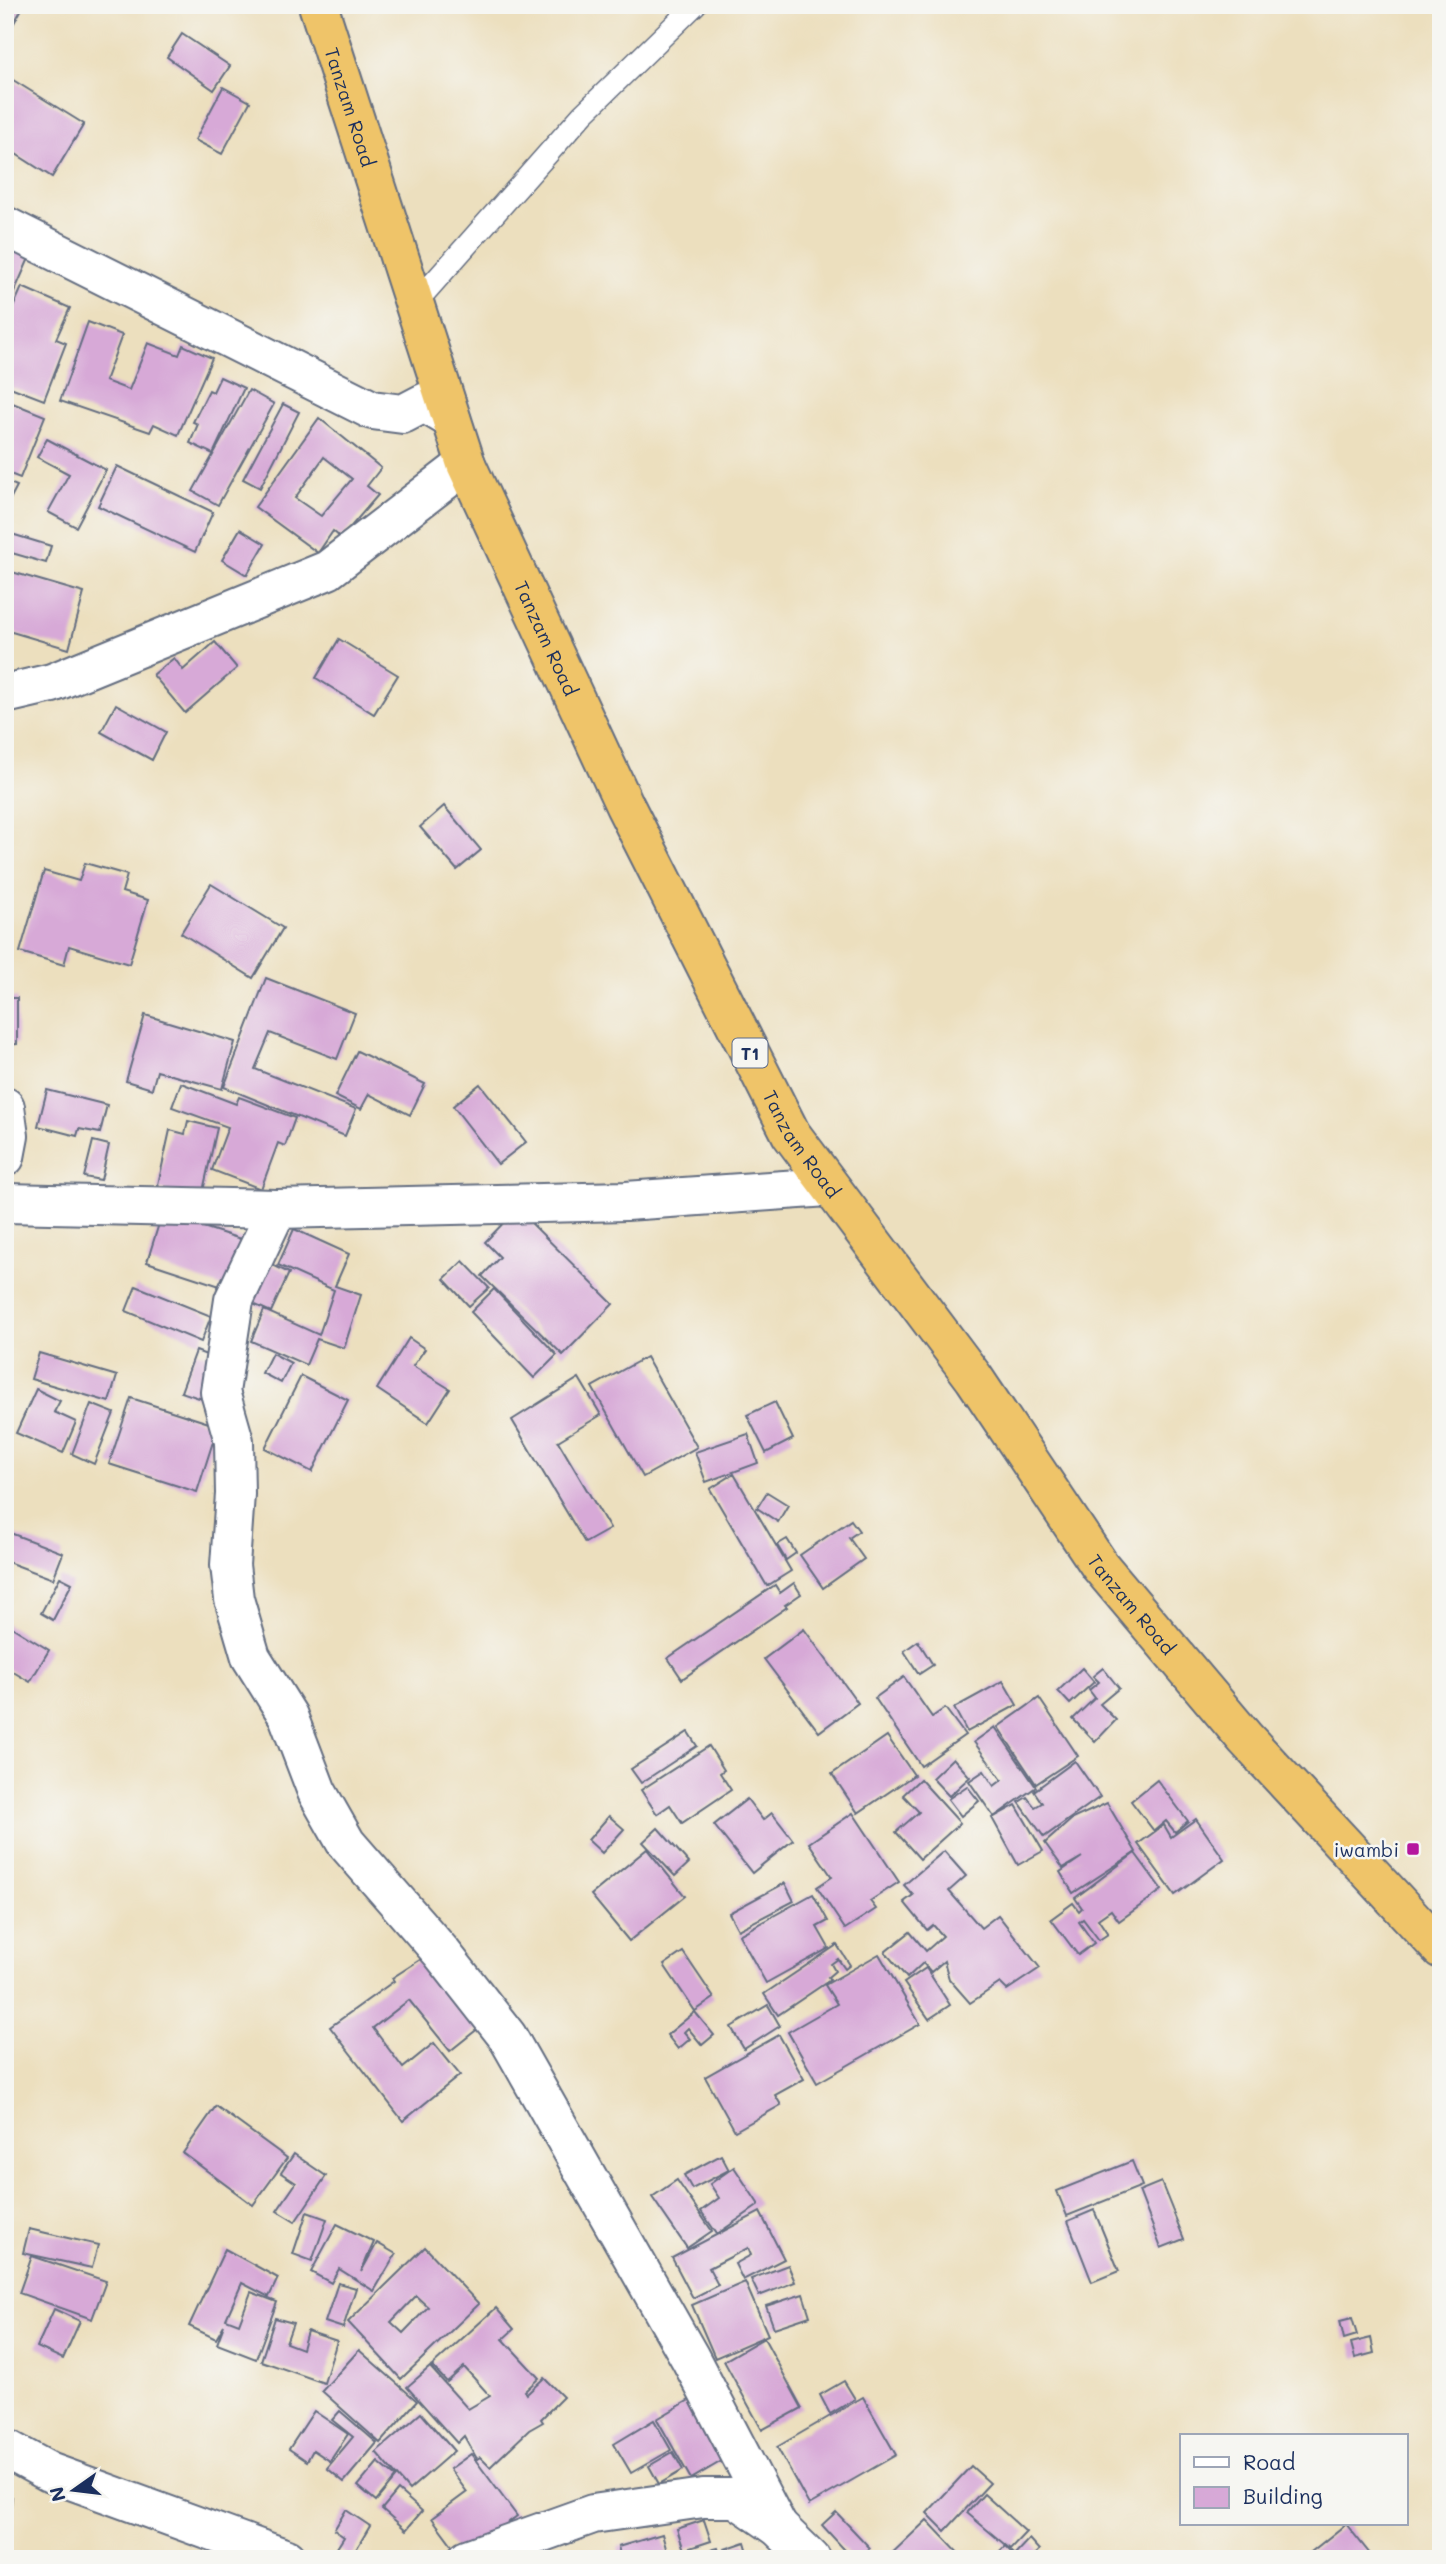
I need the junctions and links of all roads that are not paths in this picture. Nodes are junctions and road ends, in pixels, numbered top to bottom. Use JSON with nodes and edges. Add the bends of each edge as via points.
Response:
{"nodes":[{"id":1,"x":318,"y":5,"type":"edge"},
{"id":2,"x":695,"y":5,"type":"edge"},
{"id":3,"x":5,"y":226,"type":"edge"},
{"id":4,"x":413,"y":306,"type":"junction"},
{"id":5,"x":451,"y":419,"type":"junction"},
{"id":6,"x":466,"y":464,"type":"junction"},
{"id":7,"x":6,"y":697,"type":"edge"},
{"id":8,"x":5,"y":1107,"type":"edge"},
{"id":9,"x":5,"y":1157,"type":"edge"},
{"id":10,"x":828,"y":1187,"type":"junction"},
{"id":11,"x":5,"y":1203,"type":"edge"},
{"id":12,"x":277,"y":1209,"type":"junction"},
{"id":13,"x":1441,"y":1949,"type":"edge"},
{"id":14,"x":5,"y":2448,"type":"edge"},
{"id":15,"x":778,"y":2527,"type":"junction"},
{"id":16,"x":287,"y":2559,"type":"edge"},
{"id":17,"x":467,"y":2559,"type":"edge"},
{"id":18,"x":811,"y":2559,"type":"edge"}],
"edges":[{"from":1,"to":4,"type":"highway","name":"Tanzam Road","number":"T1"},
{"from":2,"to":4,"type":"lane","via":[[583,114]]},
{"from":3,"to":5,"type":"street","via":[[372,410],[403,414],[424,403]]},
{"from":4,"to":5,"type":"highway","name":"Tanzam Road","number":"T1"},
{"from":5,"to":6,"type":"highway","name":"Tanzam Road","number":"T1"},
{"from":6,"to":7,"type":"street","via":[[328,570],[52,683]]},
{"from":6,"to":10,"type":"highway","name":"Tanzam Road","number":"T1","via":[[625,806],[791,1135]]},
{"from":8,"to":9,"type":"street","via":[[9,1136]]},
{"from":10,"to":12,"type":"street","via":[[626,1201]]},
{"from":10,"to":13,"type":"highway","name":"Tanzam Road","number":"T1","via":[[974,1378],[1100,1566],[1245,1738]]},
{"from":11,"to":12,"type":"street"},
{"from":12,"to":15,"type":"street","via":[[234,1300],[220,1392],[234,1441],[230,1565],[234,1599],[251,1657],[288,1716],[317,1792],[346,1843],[507,2036],[690,2358]]},
{"from":14,"to":16,"type":"street","via":[[49,2472]]},
{"from":15,"to":17,"type":"street","via":[[736,2498],[704,2498],[593,2514]]},
{"from":15,"to":18,"type":"street"}]}
